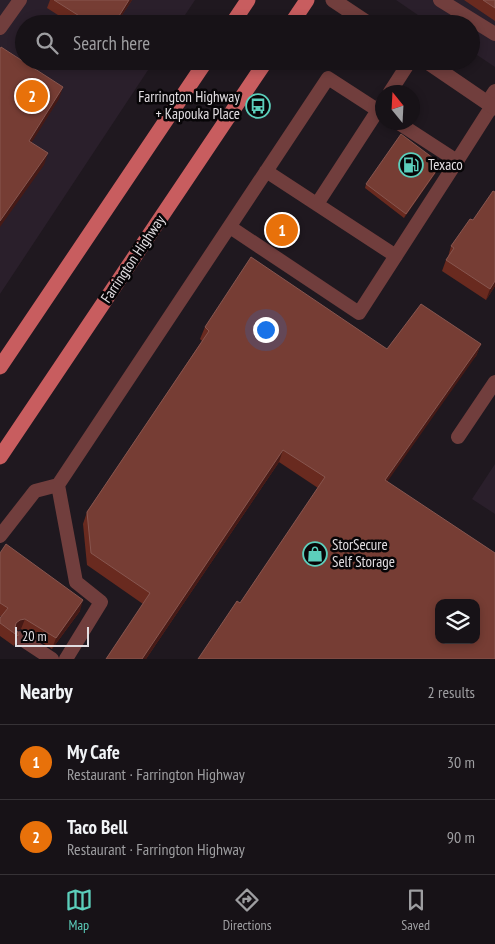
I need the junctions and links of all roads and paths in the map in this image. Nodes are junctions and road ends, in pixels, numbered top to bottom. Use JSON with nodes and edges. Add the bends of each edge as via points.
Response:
{"nodes":[{"id":1,"x":20,"y":0,"type":"edge"},
{"id":2,"x":248,"y":0,"type":"edge"},
{"id":3,"x":307,"y":0,"type":"edge"},
{"id":4,"x":333,"y":0,"type":"edge"},
{"id":5,"x":440,"y":0,"type":"edge"},
{"id":6,"x":238,"y":15,"type":"edge"},
{"id":7,"x":297,"y":15,"type":"edge"},
{"id":8,"x":356,"y":15,"type":"edge"},
{"id":9,"x":464,"y":15,"type":"edge"},
{"id":10,"x":480,"y":25,"type":"edge"},
{"id":11,"x":0,"y":28,"type":"edge"},
{"id":12,"x":495,"y":34,"type":"edge"},
{"id":13,"x":200,"y":70,"type":"edge"},
{"id":14,"x":260,"y":70,"type":"edge"},
{"id":15,"x":404,"y":70,"type":"edge"},
{"id":16,"x":440,"y":70,"type":"edge"},
{"id":17,"x":395,"y":85,"type":"edge"},
{"id":18,"x":492,"y":102,"type":"edge"},
{"id":19,"x":375,"y":105,"type":"edge"},
{"id":20,"x":375,"y":118,"type":"edge"},
{"id":21,"x":409,"y":130,"type":"edge"},
{"id":22,"x":457,"y":161,"type":"junction"},
{"id":23,"x":266,"y":171,"type":"junction"},
{"id":24,"x":317,"y":204,"type":"junction"},
{"id":25,"x":230,"y":227,"type":"junction"},
{"id":26,"x":396,"y":256,"type":"junction"},
{"id":27,"x":0,"y":366,"type":"edge"},
{"id":28,"x":493,"y":388,"type":"edge"},
{"id":29,"x":458,"y":437,"type":"dead end"},
{"id":30,"x":0,"y":457,"type":"edge"},
{"id":31,"x":58,"y":485,"type":"junction"},
{"id":32,"x":0,"y":536,"type":"edge"},
{"id":33,"x":20,"y":638,"type":"edge"},
{"id":34,"x":52,"y":659,"type":"edge"},
{"id":35,"x":66,"y":659,"type":"edge"}],
"edges":[{"from":1,"to":11,"type":"lane"},
{"from":2,"to":6,"type":"main road"},
{"from":3,"to":7,"type":"main road"},
{"from":4,"to":8,"type":"street"},
{"from":5,"to":9,"type":"lane"},
{"from":10,"to":12,"type":"lane"},
{"from":13,"to":27,"type":"main road"},
{"from":14,"to":30,"type":"main road","name":"Farrington Highway"},
{"from":15,"to":17,"type":"lane"},
{"from":16,"to":18,"type":"street"},
{"from":18,"to":22,"type":"lane"},
{"from":19,"to":23,"type":"lane","via":[[328,78]]},
{"from":20,"to":24,"type":"lane"},
{"from":21,"to":22,"type":"lane"},
{"from":22,"to":26,"type":"lane"},
{"from":23,"to":24,"type":"lane"},
{"from":23,"to":25,"type":"lane"},
{"from":24,"to":26,"type":"lane"},
{"from":25,"to":26,"type":"lane","via":[[359,313]]},
{"from":25,"to":31,"type":"lane"},
{"from":28,"to":29,"type":"lane"},
{"from":31,"to":32,"type":"lane","via":[[35,491]]},
{"from":31,"to":35,"type":"lane","via":[[76,582],[101,602]]},
{"from":33,"to":34,"type":"lane"}]}
